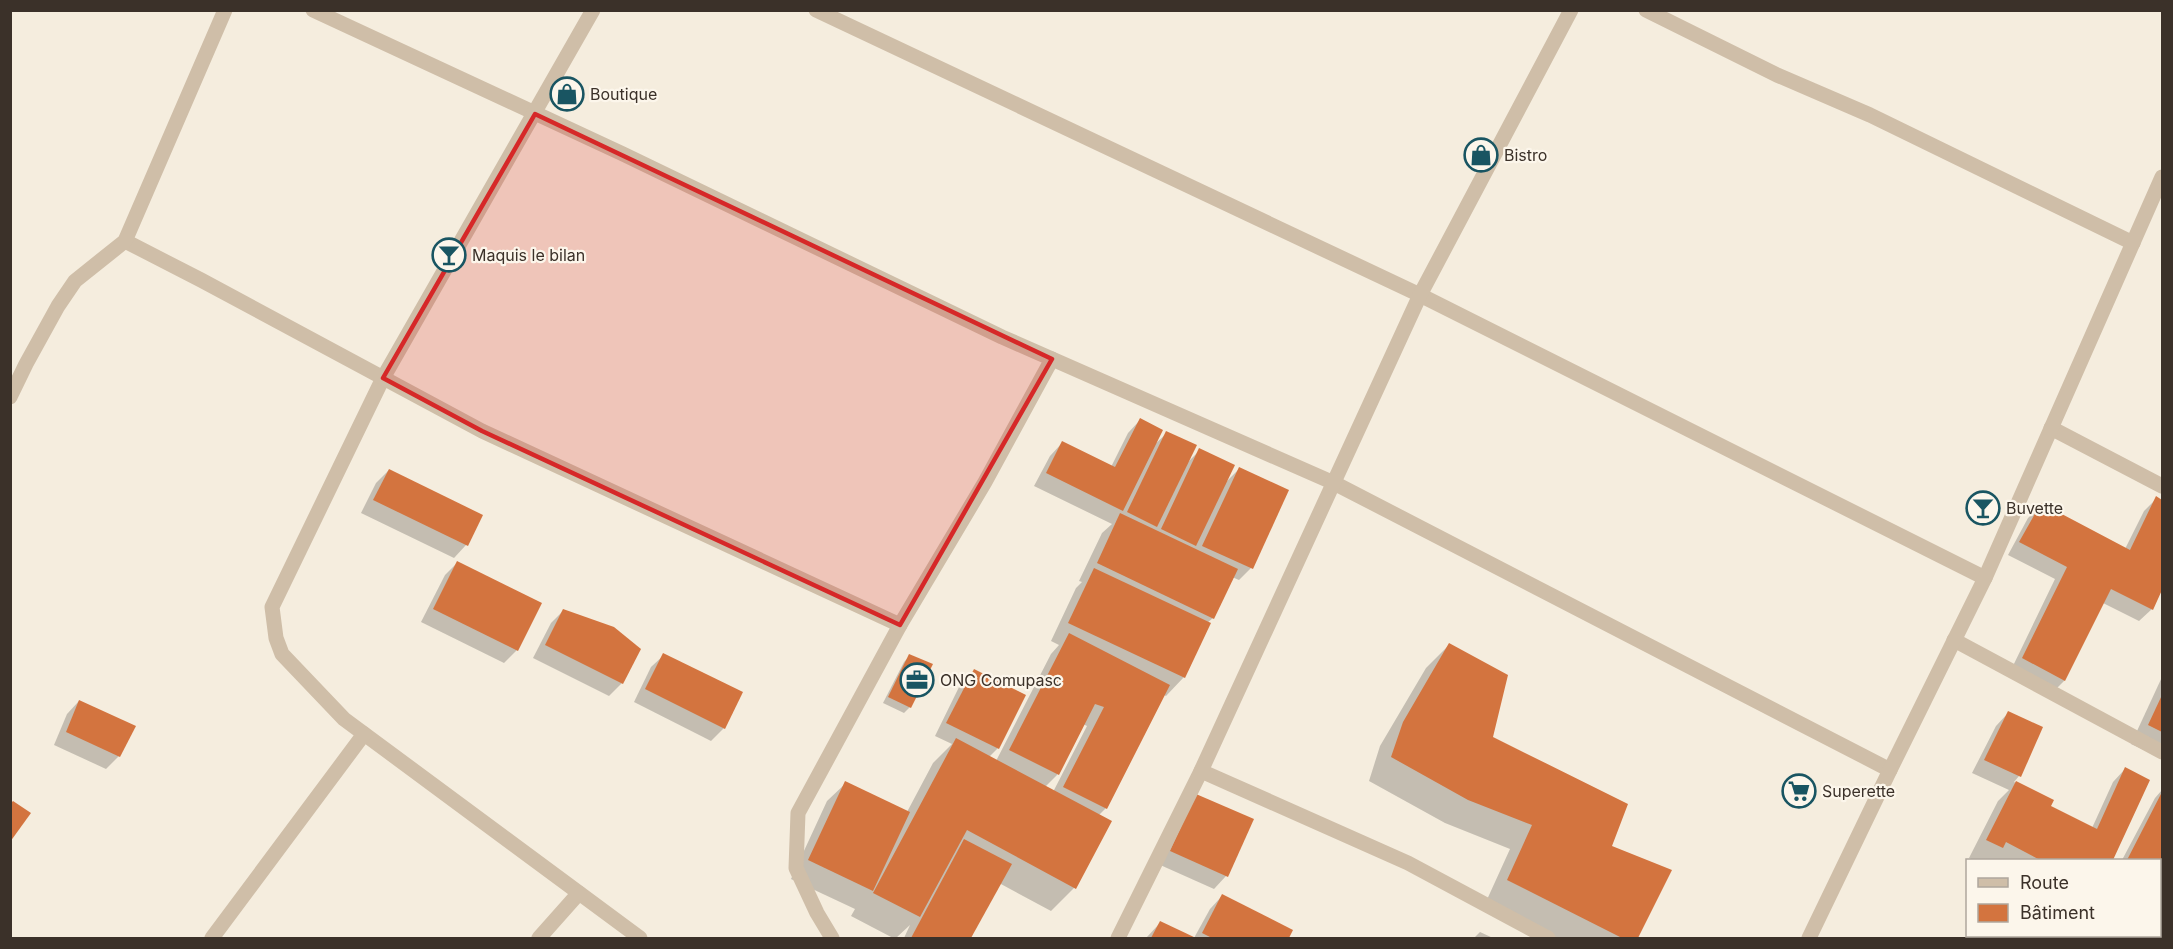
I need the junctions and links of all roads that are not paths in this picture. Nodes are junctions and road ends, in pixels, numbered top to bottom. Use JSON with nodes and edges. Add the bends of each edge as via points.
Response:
{"nodes":[{"id":1,"x":225,"y":10,"type":"edge"},
{"id":2,"x":313,"y":10,"type":"edge"},
{"id":3,"x":593,"y":10,"type":"edge"},
{"id":4,"x":816,"y":10,"type":"edge"},
{"id":5,"x":1571,"y":10,"type":"edge"},
{"id":6,"x":1646,"y":10,"type":"edge"},
{"id":7,"x":535,"y":114,"type":"junction"},
{"id":8,"x":2163,"y":177,"type":"edge"},
{"id":9,"x":125,"y":241,"type":"junction"},
{"id":10,"x":2133,"y":243,"type":"junction"},
{"id":11,"x":1420,"y":295,"type":"junction"},
{"id":12,"x":1052,"y":359,"type":"junction"},
{"id":13,"x":383,"y":378,"type":"junction"},
{"id":14,"x":10,"y":397,"type":"edge"},
{"id":15,"x":2051,"y":428,"type":"junction"},
{"id":16,"x":1334,"y":483,"type":"junction"},
{"id":17,"x":2163,"y":486,"type":"edge"},
{"id":18,"x":1986,"y":578,"type":"junction"},
{"id":19,"x":900,"y":625,"type":"junction"},
{"id":20,"x":1954,"y":640,"type":"junction"},
{"id":21,"x":364,"y":734,"type":"junction"},
{"id":22,"x":2163,"y":752,"type":"edge"},
{"id":23,"x":1890,"y":770,"type":"junction"},
{"id":24,"x":1201,"y":771,"type":"junction"},
{"id":25,"x":579,"y":892,"type":"junction"},
{"id":26,"x":212,"y":939,"type":"edge"},
{"id":27,"x":539,"y":939,"type":"edge"},
{"id":28,"x":640,"y":939,"type":"edge"},
{"id":29,"x":832,"y":939,"type":"edge"},
{"id":30,"x":1118,"y":939,"type":"edge"},
{"id":31,"x":1548,"y":939,"type":"edge"},
{"id":32,"x":1809,"y":939,"type":"edge"}],
"edges":[{"from":1,"to":9,"type":"street"},
{"from":2,"to":7,"type":"street"},
{"from":3,"to":7,"type":"street"},
{"from":4,"to":11,"type":"street"},
{"from":5,"to":11,"type":"street"},
{"from":6,"to":10,"type":"street"},
{"from":7,"to":12,"type":"street"},
{"from":7,"to":13,"type":"street"},
{"from":8,"to":10,"type":"street"},
{"from":9,"to":13,"type":"street"},
{"from":9,"to":14,"type":"street","via":[[75,281]]},
{"from":10,"to":15,"type":"street"},
{"from":11,"to":16,"type":"street"},
{"from":11,"to":18,"type":"street"},
{"from":12,"to":16,"type":"street"},
{"from":12,"to":19,"type":"street"},
{"from":13,"to":19,"type":"street","via":[[482,431]]},
{"from":13,"to":21,"type":"street","via":[[272,607],[282,654],[344,719]]},
{"from":15,"to":17,"type":"street"},
{"from":15,"to":18,"type":"street"},
{"from":16,"to":23,"type":"street"},
{"from":16,"to":24,"type":"street"},
{"from":18,"to":20,"type":"street"},
{"from":19,"to":29,"type":"street","via":[[798,813],[796,868]]},
{"from":20,"to":22,"type":"street"},
{"from":20,"to":23,"type":"street"},
{"from":21,"to":25,"type":"street"},
{"from":21,"to":26,"type":"street"},
{"from":23,"to":32,"type":"street"},
{"from":24,"to":30,"type":"street"},
{"from":24,"to":31,"type":"street","via":[[1408,863]]},
{"from":25,"to":27,"type":"street"},
{"from":25,"to":28,"type":"street"}]}
